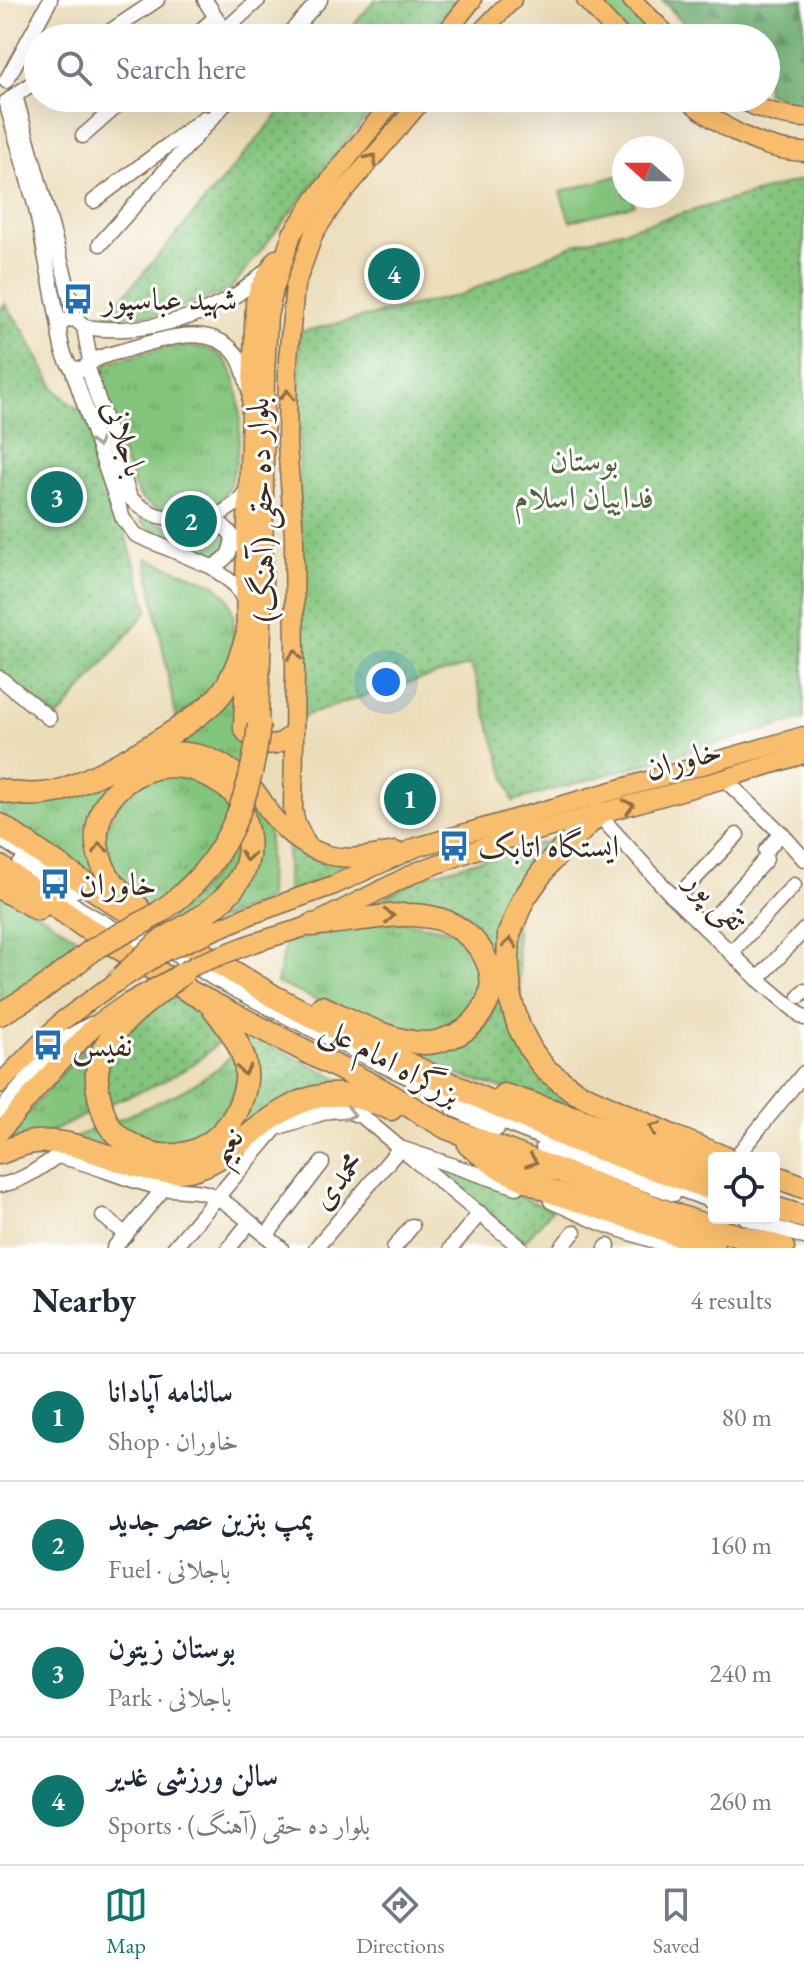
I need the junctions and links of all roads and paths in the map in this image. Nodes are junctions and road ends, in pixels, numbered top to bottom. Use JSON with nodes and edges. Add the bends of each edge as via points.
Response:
{"nodes":[{"id":1,"x":50,"y":0,"type":"edge"},
{"id":2,"x":157,"y":0,"type":"edge"},
{"id":3,"x":205,"y":0,"type":"edge"},
{"id":4,"x":258,"y":0,"type":"edge"},
{"id":5,"x":320,"y":0,"type":"edge"},
{"id":6,"x":472,"y":0,"type":"edge"},
{"id":7,"x":512,"y":0,"type":"edge"},
{"id":8,"x":522,"y":0,"type":"edge"},
{"id":9,"x":570,"y":0,"type":"edge"},
{"id":10,"x":586,"y":0,"type":"edge"},
{"id":11,"x":632,"y":0,"type":"edge"},
{"id":12,"x":645,"y":0,"type":"edge"},
{"id":13,"x":216,"y":17,"type":"junction"},
{"id":14,"x":35,"y":24,"type":"edge"},
{"id":15,"x":121,"y":24,"type":"edge"},
{"id":16,"x":208,"y":24,"type":"edge"},
{"id":17,"x":221,"y":24,"type":"edge"},
{"id":18,"x":236,"y":24,"type":"edge"},
{"id":19,"x":298,"y":24,"type":"edge"},
{"id":20,"x":453,"y":24,"type":"edge"},
{"id":21,"x":488,"y":24,"type":"edge"},
{"id":22,"x":490,"y":24,"type":"edge"},
{"id":23,"x":605,"y":24,"type":"edge"},
{"id":24,"x":608,"y":24,"type":"edge"},
{"id":25,"x":657,"y":24,"type":"edge"},
{"id":26,"x":662,"y":24,"type":"edge"},
{"id":27,"x":24,"y":41,"type":"edge"},
{"id":28,"x":3,"y":75,"type":"edge"},
{"id":29,"x":8,"y":100,"type":"edge"},
{"id":30,"x":110,"y":112,"type":"edge"},
{"id":31,"x":212,"y":112,"type":"edge"},
{"id":32,"x":218,"y":112,"type":"edge"},
{"id":33,"x":384,"y":112,"type":"edge"},
{"id":34,"x":412,"y":112,"type":"edge"},
{"id":35,"x":706,"y":112,"type":"edge"},
{"id":36,"x":771,"y":112,"type":"edge"},
{"id":37,"x":804,"y":118,"type":"edge"},
{"id":38,"x":83,"y":136,"type":"dead end"},
{"id":39,"x":0,"y":138,"type":"edge"},
{"id":40,"x":804,"y":152,"type":"edge"},
{"id":41,"x":20,"y":153,"type":"junction"},
{"id":42,"x":94,"y":201,"type":"dead end"},
{"id":43,"x":290,"y":240,"type":"junction"},
{"id":44,"x":100,"y":244,"type":"dead end"},
{"id":45,"x":271,"y":267,"type":"junction"},
{"id":46,"x":79,"y":323,"type":"junction"},
{"id":47,"x":59,"y":325,"type":"junction"},
{"id":48,"x":88,"y":363,"type":"junction"},
{"id":49,"x":72,"y":368,"type":"junction"},
{"id":50,"x":251,"y":396,"type":"junction"},
{"id":51,"x":248,"y":489,"type":"junction"},
{"id":52,"x":213,"y":519,"type":"junction"},
{"id":53,"x":212,"y":567,"type":"junction"},
{"id":54,"x":245,"y":602,"type":"junction"},
{"id":55,"x":246,"y":639,"type":"junction"},
{"id":56,"x":0,"y":678,"type":"edge"},
{"id":57,"x":49,"y":718,"type":"dead end"},
{"id":58,"x":259,"y":724,"type":"joint"},
{"id":59,"x":293,"y":733,"type":"junction"},
{"id":60,"x":804,"y":736,"type":"edge"},
{"id":61,"x":126,"y":759,"type":"junction"},
{"id":62,"x":802,"y":759,"type":"edge"},
{"id":63,"x":724,"y":779,"type":"junction"},
{"id":64,"x":0,"y":790,"type":"edge"},
{"id":65,"x":598,"y":814,"type":"junction"},
{"id":66,"x":0,"y":825,"type":"edge"},
{"id":67,"x":781,"y":833,"type":"junction"},
{"id":68,"x":737,"y":835,"type":"dead end"},
{"id":69,"x":0,"y":838,"type":"edge"},
{"id":70,"x":308,"y":847,"type":"junction"},
{"id":71,"x":417,"y":847,"type":"junction"},
{"id":72,"x":0,"y":850,"type":"edge"},
{"id":73,"x":804,"y":859,"type":"edge"},
{"id":74,"x":0,"y":867,"type":"edge"},
{"id":75,"x":794,"y":885,"type":"dead end"},
{"id":76,"x":0,"y":888,"type":"edge"},
{"id":77,"x":675,"y":899,"type":"junction"},
{"id":78,"x":312,"y":925,"type":"junction"},
{"id":79,"x":85,"y":927,"type":"junction"},
{"id":80,"x":705,"y":928,"type":"junction"},
{"id":81,"x":162,"y":929,"type":"junction"},
{"id":82,"x":804,"y":930,"type":"edge"},
{"id":83,"x":731,"y":953,"type":"junction"},
{"id":84,"x":232,"y":971,"type":"junction"},
{"id":85,"x":183,"y":973,"type":"joint"},
{"id":86,"x":122,"y":977,"type":"junction"},
{"id":87,"x":758,"y":979,"type":"junction"},
{"id":88,"x":209,"y":1002,"type":"junction"},
{"id":89,"x":131,"y":1008,"type":"junction"},
{"id":90,"x":0,"y":1014,"type":"edge"},
{"id":91,"x":804,"y":1018,"type":"edge"},
{"id":92,"x":62,"y":1021,"type":"junction"},
{"id":93,"x":59,"y":1042,"type":"junction"},
{"id":94,"x":804,"y":1073,"type":"edge"},
{"id":95,"x":433,"y":1076,"type":"junction"},
{"id":96,"x":0,"y":1084,"type":"edge"},
{"id":97,"x":0,"y":1111,"type":"edge"},
{"id":98,"x":447,"y":1128,"type":"junction"},
{"id":99,"x":0,"y":1132,"type":"edge"},
{"id":100,"x":400,"y":1148,"type":"junction"},
{"id":101,"x":724,"y":1152,"type":"edge"},
{"id":102,"x":737,"y":1152,"type":"edge"},
{"id":103,"x":0,"y":1153,"type":"edge"},
{"id":104,"x":322,"y":1163,"type":"dead end"},
{"id":105,"x":708,"y":1168,"type":"edge"},
{"id":106,"x":780,"y":1178,"type":"edge"},
{"id":107,"x":0,"y":1185,"type":"edge"},
{"id":108,"x":804,"y":1187,"type":"edge"},
{"id":109,"x":164,"y":1188,"type":"junction"},
{"id":110,"x":708,"y":1188,"type":"edge"},
{"id":111,"x":780,"y":1192,"type":"edge"},
{"id":112,"x":216,"y":1197,"type":"junction"},
{"id":113,"x":804,"y":1198,"type":"edge"},
{"id":114,"x":708,"y":1203,"type":"edge"},
{"id":115,"x":708,"y":1203,"type":"edge"},
{"id":116,"x":780,"y":1210,"type":"edge"},
{"id":117,"x":480,"y":1213,"type":"junction"},
{"id":118,"x":103,"y":1216,"type":"dead end"},
{"id":119,"x":804,"y":1217,"type":"edge"},
{"id":120,"x":780,"y":1221,"type":"edge"},
{"id":121,"x":249,"y":1223,"type":"junction"},
{"id":122,"x":764,"y":1224,"type":"edge"},
{"id":123,"x":412,"y":1226,"type":"dead end"},
{"id":124,"x":804,"y":1229,"type":"edge"},
{"id":125,"x":574,"y":1232,"type":"dead end"},
{"id":126,"x":126,"y":1235,"type":"junction"},
{"id":127,"x":266,"y":1236,"type":"junction"},
{"id":128,"x":804,"y":1237,"type":"edge"},
{"id":129,"x":114,"y":1248,"type":"edge"},
{"id":130,"x":174,"y":1248,"type":"edge"},
{"id":131,"x":229,"y":1248,"type":"edge"},
{"id":132,"x":281,"y":1248,"type":"edge"},
{"id":133,"x":316,"y":1248,"type":"edge"},
{"id":134,"x":394,"y":1248,"type":"edge"},
{"id":135,"x":451,"y":1248,"type":"edge"},
{"id":136,"x":520,"y":1248,"type":"edge"},
{"id":137,"x":561,"y":1248,"type":"edge"},
{"id":138,"x":676,"y":1248,"type":"edge"},
{"id":139,"x":713,"y":1248,"type":"edge"},
{"id":140,"x":783,"y":1248,"type":"edge"}],
"edges":[{"from":1,"to":14,"type":"street"},
{"from":2,"to":15,"type":"street"},
{"from":3,"to":13,"type":"street"},
{"from":4,"to":18,"type":"street"},
{"from":5,"to":19,"type":"street"},
{"from":6,"to":20,"type":"main road"},
{"from":7,"to":21,"type":"main road"},
{"from":8,"to":22,"type":"main road"},
{"from":9,"to":23,"type":"main road"},
{"from":10,"to":24,"type":"main road"},
{"from":11,"to":25,"type":"main road"},
{"from":12,"to":26,"type":"main road"},
{"from":13,"to":16,"type":"street"},
{"from":13,"to":17,"type":"street"},
{"from":27,"to":28,"type":"street"},
{"from":28,"to":29,"type":"street"},
{"from":29,"to":41,"type":"street","name":"باجلانی"},
{"from":29,"to":46,"type":"street","name":"باجلانی"},
{"from":30,"to":38,"type":"street"},
{"from":31,"to":42,"type":"street"},
{"from":32,"to":44,"type":"street"},
{"from":33,"to":43,"type":"main road","name":"بلوار ده حقی (آهنگ)"},
{"from":59,"to":34,"type":"main road","name":"بلوار ده حقی (آهنگ)","one_way":true,"via":[[294,535],[287,444],[295,286],[314,233],[334,203]]},
{"from":35,"to":40,"type":"main road","via":[[760,144]]},
{"from":36,"to":37,"type":"main road"},
{"from":39,"to":41,"type":"street"},
{"from":41,"to":47,"type":"street","name":"باجلانی"},
{"from":43,"to":45,"type":"main road"},
{"from":43,"to":58,"type":"main road","name":"بلوار ده حقی (آهنگ)","via":[[268,316]]},
{"from":45,"to":46,"type":"street","via":[[221,304],[187,317],[111,331]]},
{"from":45,"to":50,"type":"main road","via":[[255,302]]},
{"from":46,"to":47,"type":"street","via":[[67,320]]},
{"from":46,"to":48,"type":"street","name":"باجلانی"},
{"from":47,"to":49,"type":"street","name":"باجلانی","via":[[66,362]]},
{"from":48,"to":49,"type":"street","via":[[84,369]]},
{"from":48,"to":50,"type":"street","via":[[198,334],[236,353]]},
{"from":48,"to":52,"type":"street","name":"باجلانی","via":[[130,498],[164,517]]},
{"from":49,"to":53,"type":"street","name":"باجلانی","one_way":true,"via":[[123,519],[136,535]]},
{"from":50,"to":51,"type":"main road"},
{"from":51,"to":52,"type":"street"},
{"from":51,"to":54,"type":"main road"},
{"from":52,"to":53,"type":"street","via":[[233,537],[226,559]]},
{"from":53,"to":54,"type":"street","name":"باجلانی","via":[[235,585]]},
{"from":54,"to":55,"type":"main road"},
{"from":55,"to":59,"type":"main road","via":[[244,733],[266,744],[282,742]]},
{"from":55,"to":61,"type":"highway","via":[[221,695],[202,713]]},
{"from":56,"to":57,"type":"street"},
{"from":58,"to":90,"type":"highway","bridge":true,"via":[[253,770],[236,822],[189,889]]},
{"from":59,"to":70,"type":"main road","name":"بلوار ده حقی (آهنگ)","via":[[293,810]]},
{"from":60,"to":71,"type":"main road","name":"خاوران"},
{"from":61,"to":64,"type":"highway","via":[[57,792]]},
{"from":61,"to":70,"type":"main road","via":[[173,750],[212,758],[258,794],[288,834]]},
{"from":62,"to":63,"type":"main road","name":"خاوران"},
{"from":65,"to":63,"type":"main road","name":"خاوران","one_way":true},
{"from":63,"to":67,"type":"street"},
{"from":65,"to":77,"type":"street","name":"تقی پور"},
{"from":65,"to":78,"type":"main road","name":"خاوران","via":[[416,872]]},
{"from":101,"to":65,"type":"highway","one_way":true,"via":[[674,1137],[575,1092],[545,1069],[519,1027],[510,998],[509,934],[523,900],[548,864]]},
{"from":66,"to":81,"type":"highway","name":"بزرگراه امام علی","via":[[115,904]]},
{"from":67,"to":73,"type":"street"},
{"from":67,"to":80,"type":"street"},
{"from":68,"to":77,"type":"street"},
{"from":69,"to":114,"type":"street","via":[[259,1003],[517,1128]]},
{"from":70,"to":71,"type":"main road","via":[[362,858]]},
{"from":71,"to":86,"type":"main road","name":"خاوران","bridge":true,"via":[[164,952]]},
{"from":72,"to":115,"type":"street","via":[[80,909],[246,1006],[478,1121]]},
{"from":74,"to":79,"type":"highway","name":"بزرگراه امام علی"},
{"from":75,"to":83,"type":"street"},
{"from":76,"to":79,"type":"highway"},
{"from":77,"to":80,"type":"street","name":"تقی پور"},
{"from":78,"to":84,"type":"highway","one_way":true,"via":[[402,914],[447,922],[482,951],[492,975],[486,1007],[457,1036],[414,1042]]},
{"from":78,"to":85,"type":"main road","name":"خاوران","bridge":true,"via":[[216,956]]},
{"from":79,"to":88,"type":"highway","name":"بزرگراه امام علی"},
{"from":80,"to":83,"type":"street","name":"تقی پور"},
{"from":81,"to":84,"type":"highway","name":"بزرگراه امام علی"},
{"from":81,"to":86,"type":"highway","one_way":true,"bridge":true,"via":[[111,880],[97,841],[115,791],[144,770],[166,765],[212,777],[237,796],[248,858],[233,891],[158,943]]},
{"from":82,"to":87,"type":"street"},
{"from":83,"to":87,"type":"street","name":"تقی پور"},
{"from":84,"to":95,"type":"highway","name":"بزرگراه امام علی"},
{"from":85,"to":89,"type":"highway","bridge":true},
{"from":86,"to":92,"type":"main road","name":"خاوران","bridge":true},
{"from":87,"to":91,"type":"street","name":"تقی پور"},
{"from":88,"to":89,"type":"highway","one_way":true,"via":[[244,1058],[245,1090],[223,1133],[180,1155],[155,1154],[125,1141],[109,1125],[102,1107],[96,1077],[103,1049]]},
{"from":88,"to":98,"type":"highway","name":"بزرگراه امام علی"},
{"from":89,"to":93,"type":"street"},
{"from":89,"to":99,"type":"main road","via":[[93,1027]]},
{"from":92,"to":93,"type":"street"},
{"from":92,"to":96,"type":"main road","name":"خاوران"},
{"from":93,"to":97,"type":"street"},
{"from":94,"to":102,"type":"street"},
{"from":95,"to":105,"type":"highway","via":[[488,1089]]},
{"from":95,"to":110,"type":"highway","name":"بزرگراه امام علی","via":[[574,1140]]},
{"from":98,"to":103,"type":"highway","via":[[359,1097],[319,1095],[289,1107],[218,1158],[188,1170],[154,1170],[69,1144],[36,1142]]},
{"from":98,"to":139,"type":"highway","via":[[498,1167],[552,1192]]},
{"from":98,"to":140,"type":"highway","name":"بزرگراه امام علی","one_way":true,"via":[[678,1216]]},
{"from":112,"to":100,"type":"street","name":"نعیم","one_way":true,"via":[[276,1128],[329,1111],[363,1117]]},
{"from":100,"to":117,"type":"street"},
{"from":100,"to":133,"type":"street","name":"محمدی"},
{"from":100,"to":138,"type":"street","via":[[507,1182],[603,1224]]},
{"from":104,"to":127,"type":"street"},
{"from":106,"to":108,"type":"highway"},
{"from":107,"to":109,"type":"street","via":[[57,1156]]},
{"from":109,"to":112,"type":"street"},
{"from":109,"to":126,"type":"street"},
{"from":111,"to":113,"type":"highway"},
{"from":112,"to":121,"type":"street"},
{"from":112,"to":130,"type":"street","name":"نعیم"},
{"from":116,"to":119,"type":"highway"},
{"from":117,"to":135,"type":"street"},
{"from":117,"to":136,"type":"street"},
{"from":118,"to":126,"type":"street"},
{"from":120,"to":124,"type":"street"},
{"from":121,"to":127,"type":"street"},
{"from":121,"to":131,"type":"street"},
{"from":122,"to":128,"type":"street"},
{"from":123,"to":134,"type":"street"},
{"from":125,"to":137,"type":"street"},
{"from":126,"to":129,"type":"street"},
{"from":127,"to":132,"type":"street"}]}
